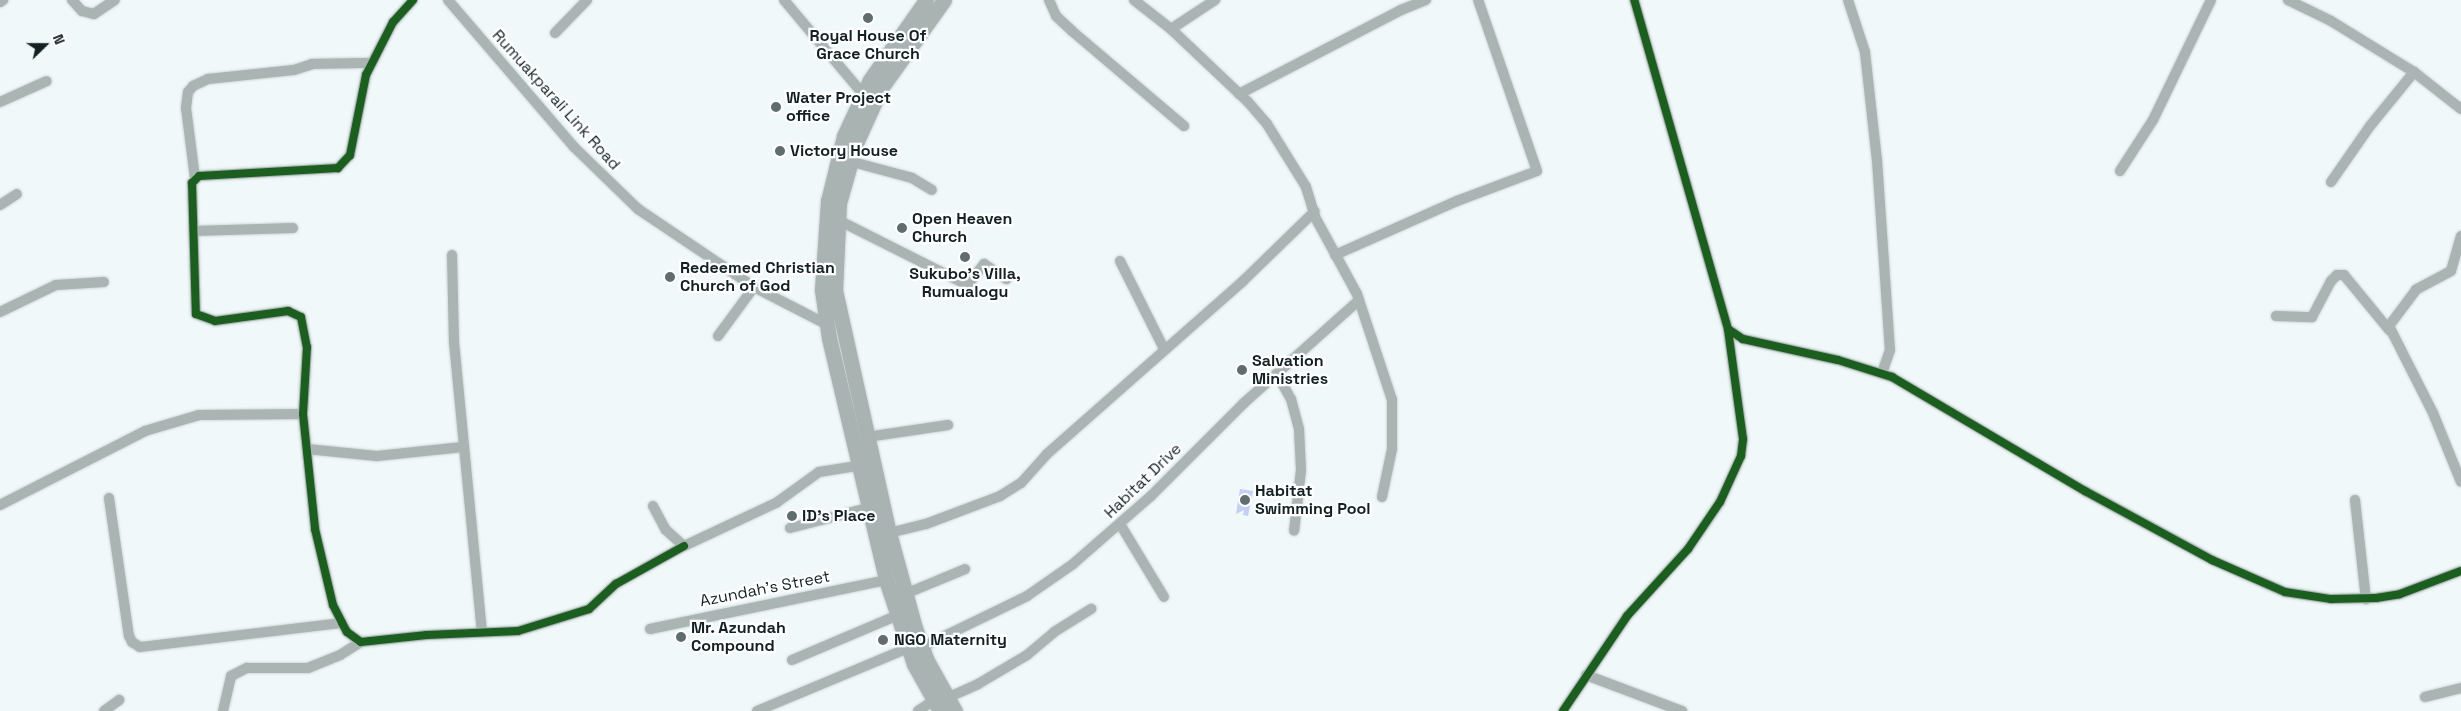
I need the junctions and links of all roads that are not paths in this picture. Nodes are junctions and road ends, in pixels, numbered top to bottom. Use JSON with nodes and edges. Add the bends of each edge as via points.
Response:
{"nodes":[{"id":1,"x":72,"y":0,"type":"edge"},
{"id":2,"x":115,"y":0,"type":"edge"},
{"id":3,"x":413,"y":0,"type":"edge"},
{"id":4,"x":448,"y":0,"type":"edge"},
{"id":5,"x":587,"y":0,"type":"edge"},
{"id":6,"x":784,"y":0,"type":"edge"},
{"id":7,"x":926,"y":0,"type":"edge"},
{"id":8,"x":944,"y":0,"type":"edge"},
{"id":9,"x":1049,"y":0,"type":"edge"},
{"id":10,"x":1134,"y":0,"type":"edge"},
{"id":11,"x":1215,"y":0,"type":"edge"},
{"id":12,"x":1426,"y":0,"type":"edge"},
{"id":13,"x":1478,"y":0,"type":"edge"},
{"id":14,"x":1634,"y":0,"type":"edge"},
{"id":15,"x":1848,"y":0,"type":"edge"},
{"id":16,"x":2211,"y":0,"type":"edge"},
{"id":17,"x":2288,"y":0,"type":"edge"},
{"id":18,"x":1171,"y":29,"type":"junction"},
{"id":19,"x":555,"y":34,"type":"dead end"},
{"id":20,"x":372,"y":63,"type":"junction"},
{"id":21,"x":2414,"y":72,"type":"junction"},
{"id":22,"x":47,"y":81,"type":"dead end"},
{"id":23,"x":1239,"y":94,"type":"junction"},
{"id":24,"x":867,"y":99,"type":"junction"},
{"id":25,"x":0,"y":102,"type":"edge"},
{"id":26,"x":2461,"y":109,"type":"edge"},
{"id":27,"x":1184,"y":126,"type":"dead end"},
{"id":28,"x":849,"y":162,"type":"junction"},
{"id":29,"x":2120,"y":171,"type":"dead end"},
{"id":30,"x":195,"y":178,"type":"junction"},
{"id":31,"x":2331,"y":182,"type":"dead end"},
{"id":32,"x":932,"y":190,"type":"dead end"},
{"id":33,"x":17,"y":194,"type":"dead end"},
{"id":34,"x":0,"y":205,"type":"edge"},
{"id":35,"x":1315,"y":211,"type":"junction"},
{"id":36,"x":838,"y":220,"type":"junction"},
{"id":37,"x":293,"y":228,"type":"dead end"},
{"id":38,"x":194,"y":231,"type":"junction"},
{"id":39,"x":2461,"y":236,"type":"edge"},
{"id":40,"x":452,"y":255,"type":"dead end"},
{"id":41,"x":1336,"y":255,"type":"junction"},
{"id":42,"x":1120,"y":261,"type":"dead end"},
{"id":43,"x":1006,"y":279,"type":"dead end"},
{"id":44,"x":104,"y":282,"type":"dead end"},
{"id":45,"x":754,"y":286,"type":"junction"},
{"id":46,"x":1359,"y":300,"type":"junction"},
{"id":47,"x":0,"y":312,"type":"edge"},
{"id":48,"x":2276,"y":316,"type":"dead end"},
{"id":49,"x":826,"y":324,"type":"junction"},
{"id":50,"x":1728,"y":330,"type":"junction"},
{"id":51,"x":2390,"y":331,"type":"junction"},
{"id":52,"x":718,"y":336,"type":"dead end"},
{"id":53,"x":1164,"y":349,"type":"junction"},
{"id":54,"x":1882,"y":373,"type":"junction"},
{"id":55,"x":1277,"y":374,"type":"junction"},
{"id":56,"x":303,"y":414,"type":"junction"},
{"id":57,"x":948,"y":425,"type":"dead end"},
{"id":58,"x":867,"y":437,"type":"junction"},
{"id":59,"x":463,"y":447,"type":"junction"},
{"id":60,"x":307,"y":449,"type":"junction"},
{"id":61,"x":858,"y":466,"type":"junction"},
{"id":62,"x":2461,"y":482,"type":"edge"},
{"id":63,"x":1382,"y":497,"type":"dead end"},
{"id":64,"x":109,"y":498,"type":"dead end"},
{"id":65,"x":2354,"y":500,"type":"dead end"},
{"id":66,"x":0,"y":505,"type":"edge"},
{"id":67,"x":653,"y":506,"type":"dead end"},
{"id":68,"x":868,"y":508,"type":"junction"},
{"id":69,"x":1120,"y":524,"type":"junction"},
{"id":70,"x":790,"y":528,"type":"dead end"},
{"id":71,"x":1294,"y":531,"type":"dead end"},
{"id":72,"x":889,"y":533,"type":"junction"},
{"id":73,"x":684,"y":546,"type":"junction"},
{"id":74,"x":965,"y":569,"type":"dead end"},
{"id":75,"x":2461,"y":571,"type":"edge"},
{"id":76,"x":886,"y":580,"type":"junction"},
{"id":77,"x":905,"y":594,"type":"junction"},
{"id":78,"x":1164,"y":597,"type":"dead end"},
{"id":79,"x":2366,"y":599,"type":"junction"},
{"id":80,"x":1091,"y":609,"type":"dead end"},
{"id":81,"x":898,"y":615,"type":"junction"},
{"id":82,"x":342,"y":623,"type":"junction"},
{"id":83,"x":650,"y":629,"type":"dead end"},
{"id":84,"x":482,"y":632,"type":"junction"},
{"id":85,"x":361,"y":642,"type":"junction"},
{"id":86,"x":915,"y":648,"type":"junction"},
{"id":87,"x":792,"y":660,"type":"dead end"},
{"id":88,"x":1586,"y":675,"type":"junction"},
{"id":89,"x":2461,"y":688,"type":"edge"},
{"id":90,"x":2425,"y":697,"type":"dead end"},
{"id":91,"x":119,"y":700,"type":"dead end"},
{"id":92,"x":940,"y":703,"type":"edge"},
{"id":93,"x":1679,"y":710,"type":"edge"},
{"id":94,"x":104,"y":711,"type":"edge"},
{"id":95,"x":223,"y":711,"type":"edge"},
{"id":96,"x":757,"y":711,"type":"edge"},
{"id":97,"x":918,"y":711,"type":"edge"},
{"id":98,"x":956,"y":711,"type":"edge"},
{"id":99,"x":1564,"y":711,"type":"edge"}],
"edges":[{"from":1,"to":2,"type":"street","via":[[82,11],[94,14]]},
{"from":3,"to":20,"type":"street","via":[[393,22]]},
{"from":4,"to":45,"type":"street","name":"Rumuakparali Link Road","via":[[574,147],[638,209]]},
{"from":5,"to":19,"type":"street"},
{"from":6,"to":24,"type":"street"},
{"from":7,"to":24,"type":"main road"},
{"from":8,"to":24,"type":"main road"},
{"from":9,"to":27,"type":"street","via":[[1056,16],[1072,31]]},
{"from":10,"to":18,"type":"street"},
{"from":11,"to":18,"type":"street"},
{"from":12,"to":23,"type":"street"},
{"from":13,"to":41,"type":"street","via":[[1537,171],[1456,202]]},
{"from":14,"to":50,"type":"street"},
{"from":15,"to":54,"type":"street","via":[[1865,52],[1877,160],[1890,350]]},
{"from":16,"to":29,"type":"street","via":[[2153,120]]},
{"from":17,"to":21,"type":"street","via":[[2331,21]]},
{"from":18,"to":23,"type":"street"},
{"from":20,"to":30,"type":"street","via":[[366,75],[350,155],[338,168]]},
{"from":20,"to":30,"type":"street","via":[[312,64],[294,70],[208,79],[193,86],[188,92],[186,108]]},
{"from":21,"to":26,"type":"street"},
{"from":21,"to":31,"type":"street","via":[[2370,126]]},
{"from":22,"to":25,"type":"street"},
{"from":23,"to":35,"type":"street","via":[[1280,143],[1306,187]]},
{"from":24,"to":28,"type":"main road"},
{"from":24,"to":49,"type":"main road","via":[[844,136],[828,201],[822,290]]},
{"from":28,"to":32,"type":"street","via":[[912,178]]},
{"from":28,"to":36,"type":"main road"},
{"from":30,"to":38,"type":"street","via":[[192,183]]},
{"from":33,"to":34,"type":"street"},
{"from":35,"to":41,"type":"street"},
{"from":35,"to":53,"type":"street","via":[[1248,276]]},
{"from":36,"to":43,"type":"street","via":[[963,283],[970,282],[984,264]]},
{"from":36,"to":58,"type":"main road","via":[[835,290]]},
{"from":37,"to":38,"type":"street"},
{"from":38,"to":56,"type":"street","via":[[196,314],[215,321],[288,311],[301,316],[306,347]]},
{"from":39,"to":51,"type":"street","via":[[2451,271],[2416,290],[2391,321]]},
{"from":40,"to":59,"type":"street","via":[[454,342]]},
{"from":41,"to":46,"type":"street"},
{"from":42,"to":53,"type":"street"},
{"from":44,"to":47,"type":"street","via":[[56,285]]},
{"from":45,"to":49,"type":"street","name":"Rumuakparali Link Road"},
{"from":45,"to":52,"type":"street"},
{"from":46,"to":55,"type":"street","name":"Habitat Drive"},
{"from":46,"to":63,"type":"street","via":[[1392,400],[1392,449]]},
{"from":48,"to":51,"type":"street","via":[[2312,317],[2331,281],[2337,275],[2344,275]]},
{"from":49,"to":61,"type":"main road"},
{"from":50,"to":54,"type":"street","via":[[1744,339]]},
{"from":50,"to":88,"type":"street","via":[[1742,439],[1736,472],[1688,549],[1627,616]]},
{"from":51,"to":62,"type":"street","via":[[2433,413]]},
{"from":53,"to":72,"type":"street","via":[[1047,454],[1021,483],[1000,496],[926,524]]},
{"from":54,"to":79,"type":"street","via":[[2212,560],[2285,592],[2331,600]]},
{"from":55,"to":69,"type":"street","name":"Habitat Drive"},
{"from":55,"to":71,"type":"street","via":[[1291,400],[1299,428],[1300,470]]},
{"from":56,"to":60,"type":"street"},
{"from":56,"to":66,"type":"street","via":[[199,415],[145,431]]},
{"from":57,"to":58,"type":"street"},
{"from":58,"to":72,"type":"main road"},
{"from":59,"to":60,"type":"street","via":[[377,456]]},
{"from":59,"to":84,"type":"street"},
{"from":60,"to":82,"type":"street","via":[[315,529],[333,605]]},
{"from":61,"to":68,"type":"main road"},
{"from":61,"to":73,"type":"street","via":[[819,472],[776,503]]},
{"from":64,"to":82,"type":"street","via":[[129,636],[140,647]]},
{"from":65,"to":79,"type":"street"},
{"from":67,"to":73,"type":"street","via":[[666,530]]},
{"from":68,"to":70,"type":"street"},
{"from":68,"to":76,"type":"main road"},
{"from":69,"to":78,"type":"street"},
{"from":69,"to":86,"type":"street","name":"Habitat Drive","via":[[1073,564],[1027,596]]},
{"from":72,"to":77,"type":"main road"},
{"from":73,"to":84,"type":"street","via":[[616,584],[589,608],[518,631]]},
{"from":74,"to":77,"type":"street"},
{"from":75,"to":79,"type":"street","via":[[2400,594]]},
{"from":76,"to":81,"type":"main road"},
{"from":76,"to":83,"type":"street","name":"Azundah's Street"},
{"from":77,"to":86,"type":"main road"},
{"from":80,"to":92,"type":"street","via":[[1004,669]]},
{"from":81,"to":86,"type":"main road"},
{"from":81,"to":87,"type":"street"},
{"from":82,"to":85,"type":"street","via":[[346,632]]},
{"from":84,"to":85,"type":"street"},
{"from":85,"to":95,"type":"street","via":[[308,668],[248,668],[231,676]]},
{"from":86,"to":92,"type":"main road"},
{"from":86,"to":96,"type":"street","name":"Habitat Drive"},
{"from":88,"to":93,"type":"street"},
{"from":88,"to":99,"type":"street"},
{"from":89,"to":90,"type":"street"},
{"from":91,"to":94,"type":"street"},
{"from":92,"to":97,"type":"street"},
{"from":92,"to":98,"type":"main road"}]}
